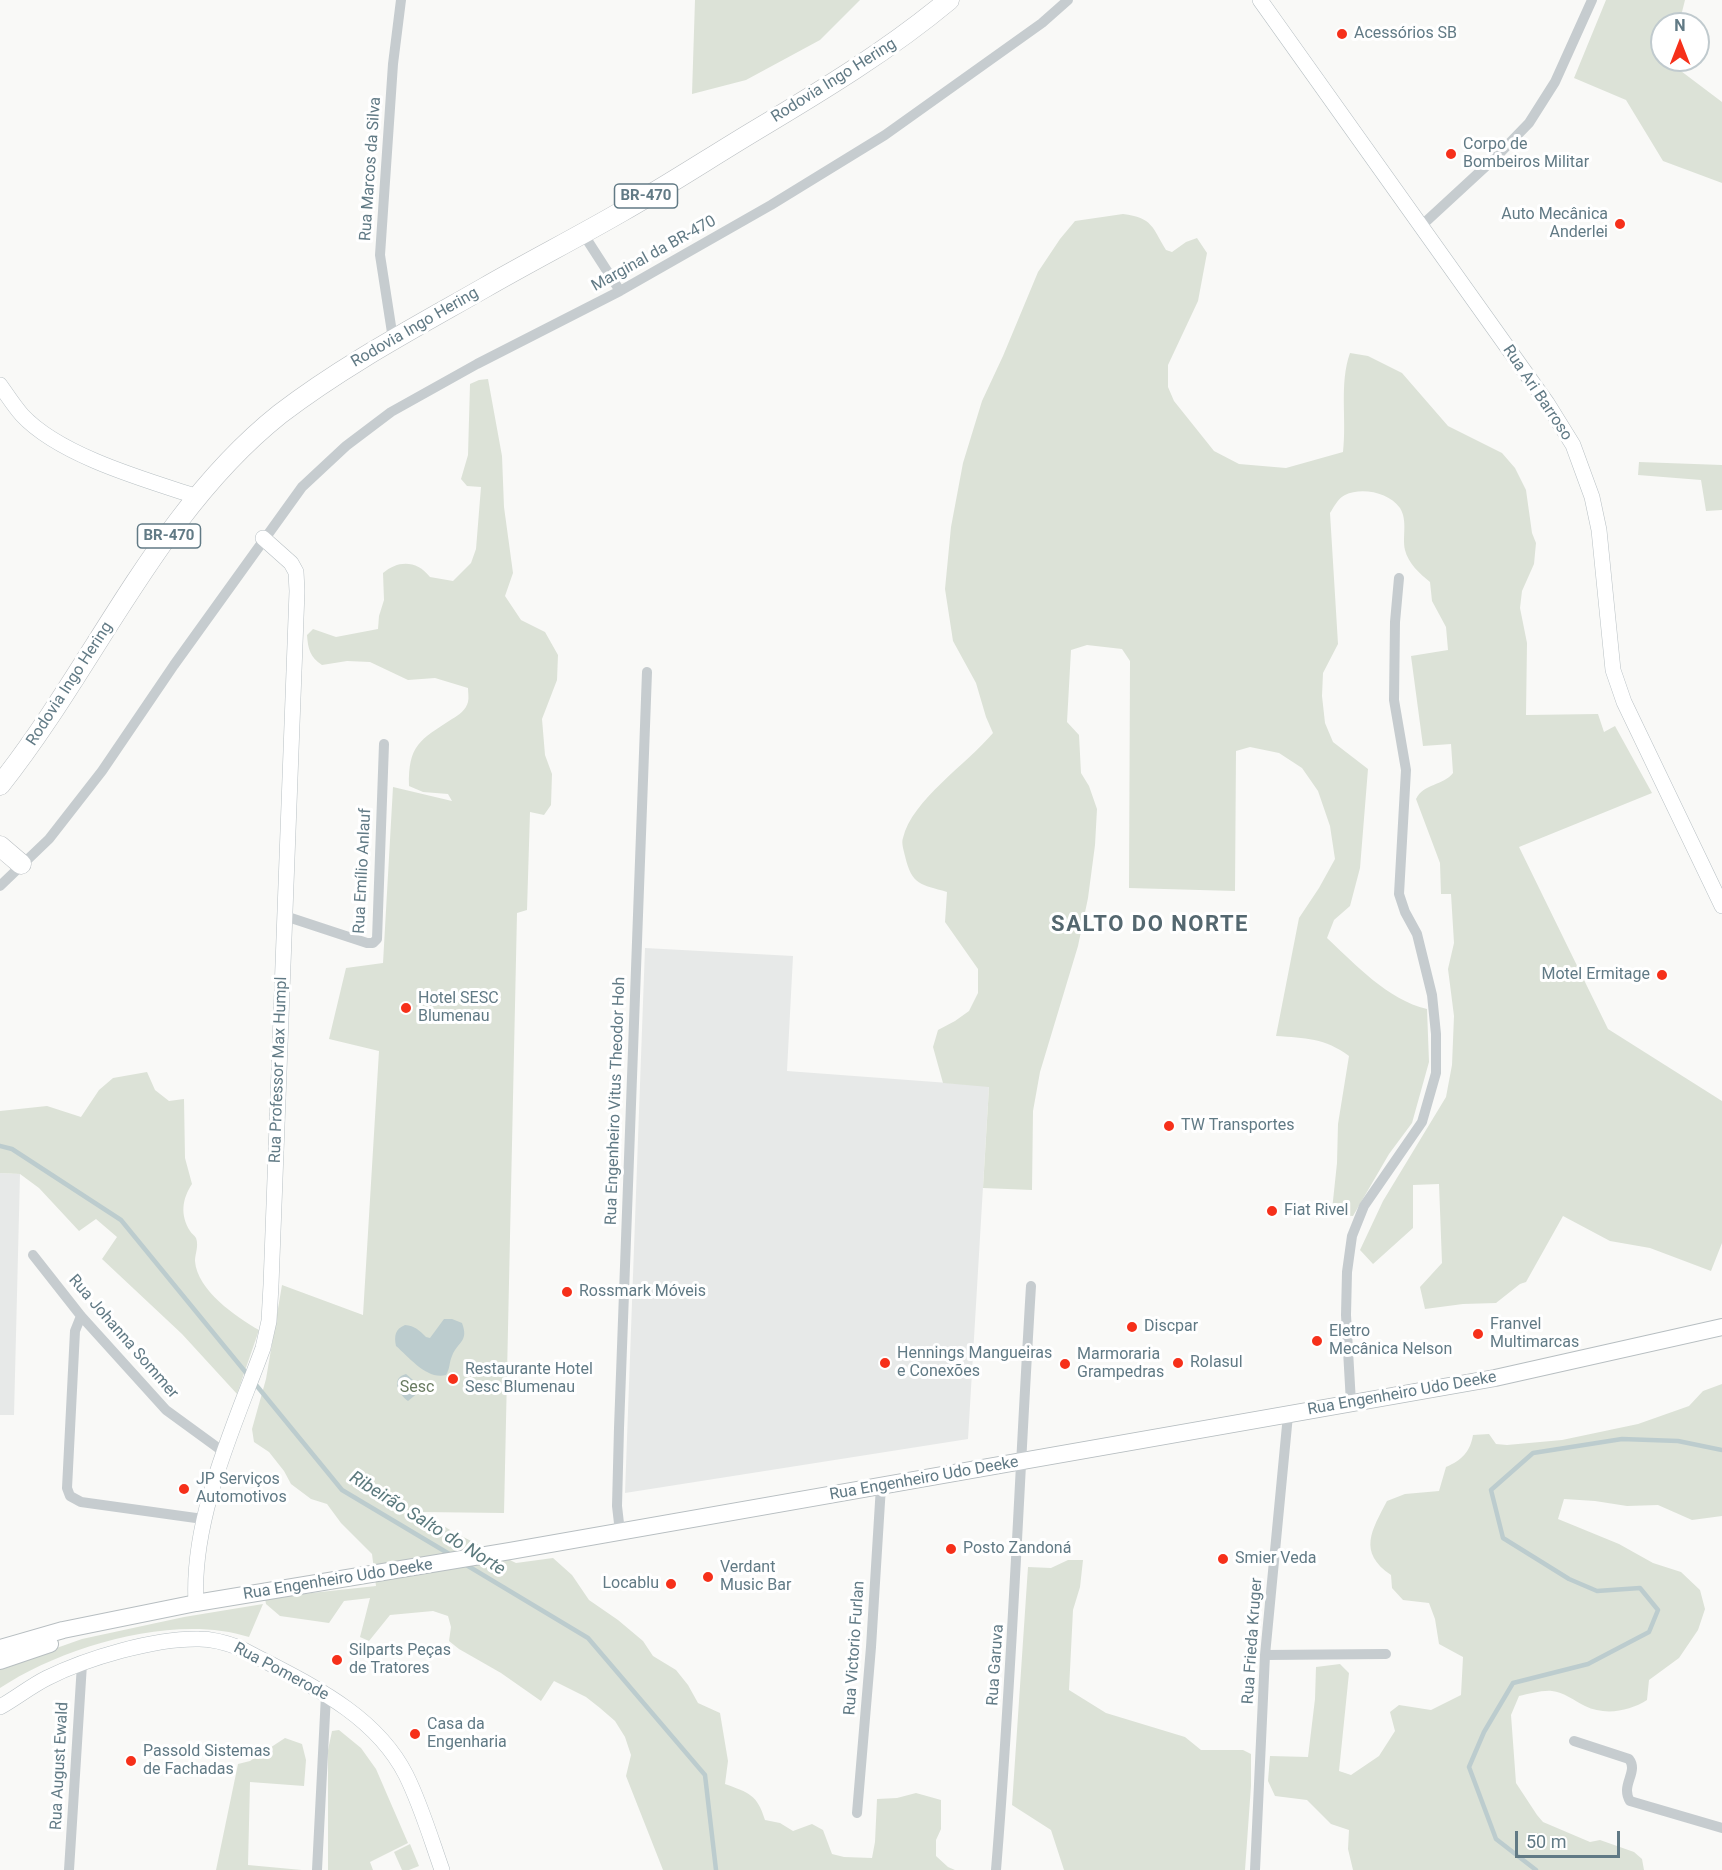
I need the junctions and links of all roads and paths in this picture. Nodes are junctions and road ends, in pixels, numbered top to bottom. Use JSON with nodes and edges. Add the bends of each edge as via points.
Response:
{"nodes":[{"id":1,"x":401,"y":0,"type":"edge"},
{"id":2,"x":949,"y":0,"type":"edge"},
{"id":3,"x":1068,"y":0,"type":"edge"},
{"id":4,"x":1260,"y":0,"type":"edge"},
{"id":5,"x":1592,"y":0,"type":"edge"},
{"id":6,"x":1420,"y":227,"type":"junction"},
{"id":7,"x":582,"y":232,"type":"junction"},
{"id":8,"x":620,"y":291,"type":"junction"},
{"id":9,"x":393,"y":339,"type":"junction"},
{"id":10,"x":0,"y":385,"type":"edge"},
{"id":11,"x":198,"y":496,"type":"junction"},
{"id":12,"x":263,"y":538,"type":"junction"},
{"id":13,"x":1399,"y":578,"type":"dead end"},
{"id":14,"x":647,"y":672,"type":"dead end"},
{"id":15,"x":384,"y":744,"type":"dead end"},
{"id":16,"x":0,"y":785,"type":"edge"},
{"id":17,"x":0,"y":846,"type":"edge"},
{"id":18,"x":21,"y":864,"type":"junction"},
{"id":19,"x":0,"y":886,"type":"edge"},
{"id":20,"x":1722,"y":906,"type":"edge"},
{"id":21,"x":285,"y":916,"type":"junction"},
{"id":22,"x":33,"y":1255,"type":"dead end"},
{"id":23,"x":1032,"y":1286,"type":"dead end"},
{"id":24,"x":81,"y":1316,"type":"junction"},
{"id":25,"x":1720,"y":1327,"type":"edge"},
{"id":26,"x":1351,"y":1403,"type":"junction"},
{"id":27,"x":1288,"y":1415,"type":"junction"},
{"id":28,"x":225,"y":1452,"type":"junction"},
{"id":29,"x":1022,"y":1462,"type":"junction"},
{"id":30,"x":881,"y":1486,"type":"junction"},
{"id":31,"x":203,"y":1519,"type":"junction"},
{"id":32,"x":620,"y":1532,"type":"junction"},
{"id":33,"x":196,"y":1603,"type":"junction"},
{"id":34,"x":130,"y":1617,"type":"junction"},
{"id":35,"x":0,"y":1648,"type":"edge"},
{"id":36,"x":1386,"y":1654,"type":"dead end"},
{"id":37,"x":1265,"y":1655,"type":"junction"},
{"id":38,"x":0,"y":1661,"type":"edge"},
{"id":39,"x":82,"y":1664,"type":"junction"},
{"id":40,"x":326,"y":1695,"type":"junction"},
{"id":41,"x":0,"y":1707,"type":"edge"},
{"id":42,"x":1574,"y":1741,"type":"dead end"},
{"id":43,"x":857,"y":1813,"type":"dead end"},
{"id":44,"x":1722,"y":1828,"type":"edge"},
{"id":45,"x":69,"y":1870,"type":"edge"},
{"id":46,"x":317,"y":1870,"type":"edge"},
{"id":47,"x":442,"y":1870,"type":"edge"},
{"id":48,"x":996,"y":1870,"type":"edge"},
{"id":49,"x":1255,"y":1870,"type":"edge"}],
"edges":[{"from":1,"to":9,"type":"street","name":"Rua Marcos da Silva","via":[[380,255]]},
{"from":2,"to":7,"type":"highway","name":"Rodovia Ingo Hering","number":"BR-470","via":[[894,44]]},
{"from":3,"to":8,"type":"street","name":"Marginal da BR-470","via":[[1042,23],[885,135]]},
{"from":4,"to":6,"type":"street","name":"Rua Ari Barroso"},
{"from":5,"to":6,"type":"street","via":[[1555,82],[1529,123]]},
{"from":6,"to":20,"type":"street","name":"Rua Ari Barroso","via":[[1573,445],[1599,530],[1613,670],[1635,726]]},
{"from":7,"to":8,"type":"street"},
{"from":7,"to":9,"type":"highway","name":"Rodovia Ingo Hering","number":"BR-470"},
{"from":8,"to":12,"type":"street","name":"Marginal da BR-470","via":[[391,412],[345,446],[302,486]]},
{"from":9,"to":11,"type":"highway","name":"Rodovia Ingo Hering","number":"BR-470","via":[[279,416]]},
{"from":10,"to":11,"type":"street","via":[[22,415],[73,450]]},
{"from":11,"to":16,"type":"highway","name":"Rodovia Ingo Hering","number":"BR-470"},
{"from":12,"to":18,"type":"street","name":"Marginal da BR-470","via":[[102,771],[49,839]]},
{"from":12,"to":21,"type":"street","name":"Rua Professor Max Humpl","via":[[296,572]]},
{"from":13,"to":26,"type":"street","via":[[1394,699],[1406,770],[1399,894],[1417,934],[1431,987],[1436,1073],[1422,1122],[1364,1206],[1352,1236],[1346,1283]]},
{"from":14,"to":32,"type":"street","name":"Rua Engenheiro Vitus Theodor Hoh","via":[[617,1506]]},
{"from":15,"to":21,"type":"street","name":"Rua Emílio Anlauf","via":[[377,939],[367,943]]},
{"from":17,"to":18,"type":"highway"},
{"from":18,"to":19,"type":"street","name":"Marginal da BR-470"},
{"from":21,"to":28,"type":"street","name":"Rua Professor Max Humpl","via":[[269,1321]]},
{"from":22,"to":24,"type":"street","name":"Rua Johanna Sommer"},
{"from":23,"to":29,"type":"street","name":"Rua Garuva"},
{"from":24,"to":28,"type":"street","name":"Rua Johanna Sommer","via":[[166,1410]]},
{"from":24,"to":31,"type":"street","via":[[75,1331],[66,1488],[70,1496],[81,1503]]},
{"from":25,"to":26,"type":"main road","name":"Rua Engenheiro Udo Deeke","via":[[1495,1378]]},
{"from":26,"to":27,"type":"main road","name":"Rua Engenheiro Udo Deeke"},
{"from":27,"to":29,"type":"main road","name":"Rua Engenheiro Udo Deeke"},
{"from":27,"to":37,"type":"street","name":"Rua Frieda Kruger"},
{"from":28,"to":31,"type":"street","name":"Rua Professor Max Humpl"},
{"from":29,"to":30,"type":"main road","name":"Rua Engenheiro Udo Deeke"},
{"from":29,"to":48,"type":"street","name":"Rua Garuva"},
{"from":30,"to":32,"type":"main road","name":"Rua Engenheiro Udo Deeke"},
{"from":30,"to":43,"type":"street","name":"Rua Victorio Furlan"},
{"from":31,"to":33,"type":"street","name":"Rua Professor Max Humpl","via":[[195,1570]]},
{"from":32,"to":33,"type":"main road","name":"Rua Engenheiro Udo Deeke"},
{"from":33,"to":34,"type":"main road","name":"Rua Engenheiro Udo Deeke"},
{"from":34,"to":35,"type":"main road","name":"Rua Engenheiro Udo Deeke"},
{"from":34,"to":38,"type":"main road","name":"Rua Engenheiro Udo Deeke"},
{"from":36,"to":37,"type":"street"},
{"from":37,"to":49,"type":"street","name":"Rua Frieda Kruger"},
{"from":39,"to":40,"type":"street","name":"Rua Pomerode","via":[[130,1649],[201,1639],[240,1648]]},
{"from":39,"to":41,"type":"street","name":"Rua Pomerode","via":[[46,1678]]},
{"from":39,"to":45,"type":"street","name":"Rua August Ewald"},
{"from":40,"to":46,"type":"street"},
{"from":40,"to":47,"type":"street","name":"Rua Pomerode","via":[[347,1707],[395,1756],[415,1796]]},
{"from":42,"to":44,"type":"street","via":[[1629,1759],[1632,1768],[1626,1794],[1630,1802]]}]}
